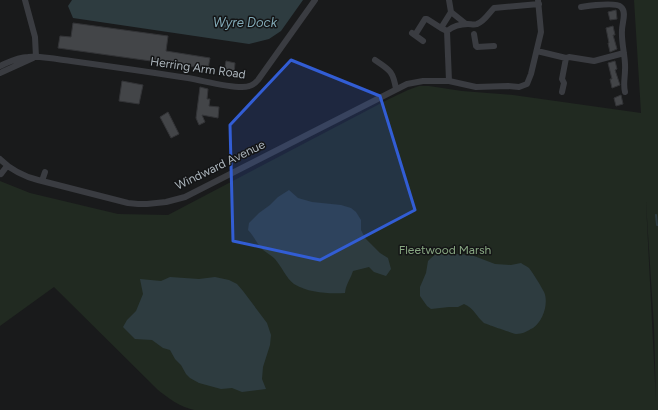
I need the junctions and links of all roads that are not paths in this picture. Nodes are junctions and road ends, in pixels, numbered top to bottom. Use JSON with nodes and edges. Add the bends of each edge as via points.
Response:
{"nodes":[{"id":1,"x":25,"y":0,"type":"edge"},
{"id":2,"x":315,"y":0,"type":"edge"},
{"id":3,"x":449,"y":0,"type":"edge"},
{"id":4,"x":539,"y":2,"type":"edge"},
{"id":5,"x":594,"y":3,"type":"edge"},
{"id":6,"x":581,"y":7,"type":"dead end"},
{"id":7,"x":451,"y":12,"type":"junction"},
{"id":8,"x":466,"y":24,"type":"junction"},
{"id":9,"x":441,"y":28,"type":"junction"},
{"id":10,"x":474,"y":29,"type":"junction"},
{"id":11,"x":447,"y":31,"type":"junction"},
{"id":12,"x":423,"y":41,"type":"dead end"},
{"id":13,"x":494,"y":46,"type":"dead end"},
{"id":14,"x":537,"y":51,"type":"junction"},
{"id":15,"x":624,"y":54,"type":"junction"},
{"id":16,"x":36,"y":56,"type":"junction"},
{"id":17,"x":566,"y":58,"type":"junction"},
{"id":18,"x":375,"y":60,"type":"dead end"},
{"id":19,"x":0,"y":66,"type":"edge"},
{"id":20,"x":0,"y":74,"type":"edge"},
{"id":21,"x":449,"y":81,"type":"junction"},
{"id":22,"x":396,"y":89,"type":"junction"},
{"id":23,"x":562,"y":92,"type":"dead end"},
{"id":24,"x":625,"y":92,"type":"dead end"},
{"id":25,"x":0,"y":159,"type":"edge"},
{"id":26,"x":8,"y":166,"type":"junction"},
{"id":27,"x":45,"y":172,"type":"dead end"},
{"id":28,"x":1,"y":174,"type":"edge"},
{"id":29,"x":42,"y":182,"type":"junction"}],
"edges":[{"from":1,"to":16,"type":"street"},
{"from":2,"to":16,"type":"street","name":"Herring Arm Road","via":[[258,80],[250,86],[234,86]]},
{"from":3,"to":7,"type":"street"},
{"from":4,"to":10,"type":"street","via":[[494,8]]},
{"from":4,"to":14,"type":"street","name":"Windward Avenue","via":[[541,32]]},
{"from":5,"to":6,"type":"street"},
{"from":5,"to":15,"type":"street","via":[[614,4],[623,9],[621,36]]},
{"from":7,"to":8,"type":"street"},
{"from":7,"to":9,"type":"street"},
{"from":8,"to":10,"type":"street"},
{"from":8,"to":11,"type":"street"},
{"from":9,"to":11,"type":"street"},
{"from":9,"to":12,"type":"street","via":[[425,19],[413,34]]},
{"from":10,"to":13,"type":"street","via":[[477,47]]},
{"from":11,"to":21,"type":"street"},
{"from":14,"to":17,"type":"street"},
{"from":14,"to":21,"type":"street","name":"Windward Avenue","via":[[527,84],[523,86],[476,87]]},
{"from":15,"to":17,"type":"street","via":[[594,61],[569,56]]},
{"from":15,"to":24,"type":"street"},
{"from":16,"to":19,"type":"street","name":"Herring Arm Road","via":[[27,56]]},
{"from":16,"to":20,"type":"street"},
{"from":17,"to":23,"type":"street"},
{"from":18,"to":22,"type":"street","via":[[391,72]]},
{"from":21,"to":22,"type":"street","name":"Windward Avenue","via":[[423,81]]},
{"from":22,"to":29,"type":"street","name":"Windward Avenue","via":[[185,196],[166,202],[128,203]]},
{"from":25,"to":26,"type":"street","name":"Windward Avenue"},
{"from":26,"to":28,"type":"street"},
{"from":26,"to":29,"type":"street","name":"Windward Avenue","via":[[21,175]]},
{"from":27,"to":29,"type":"street"}]}
